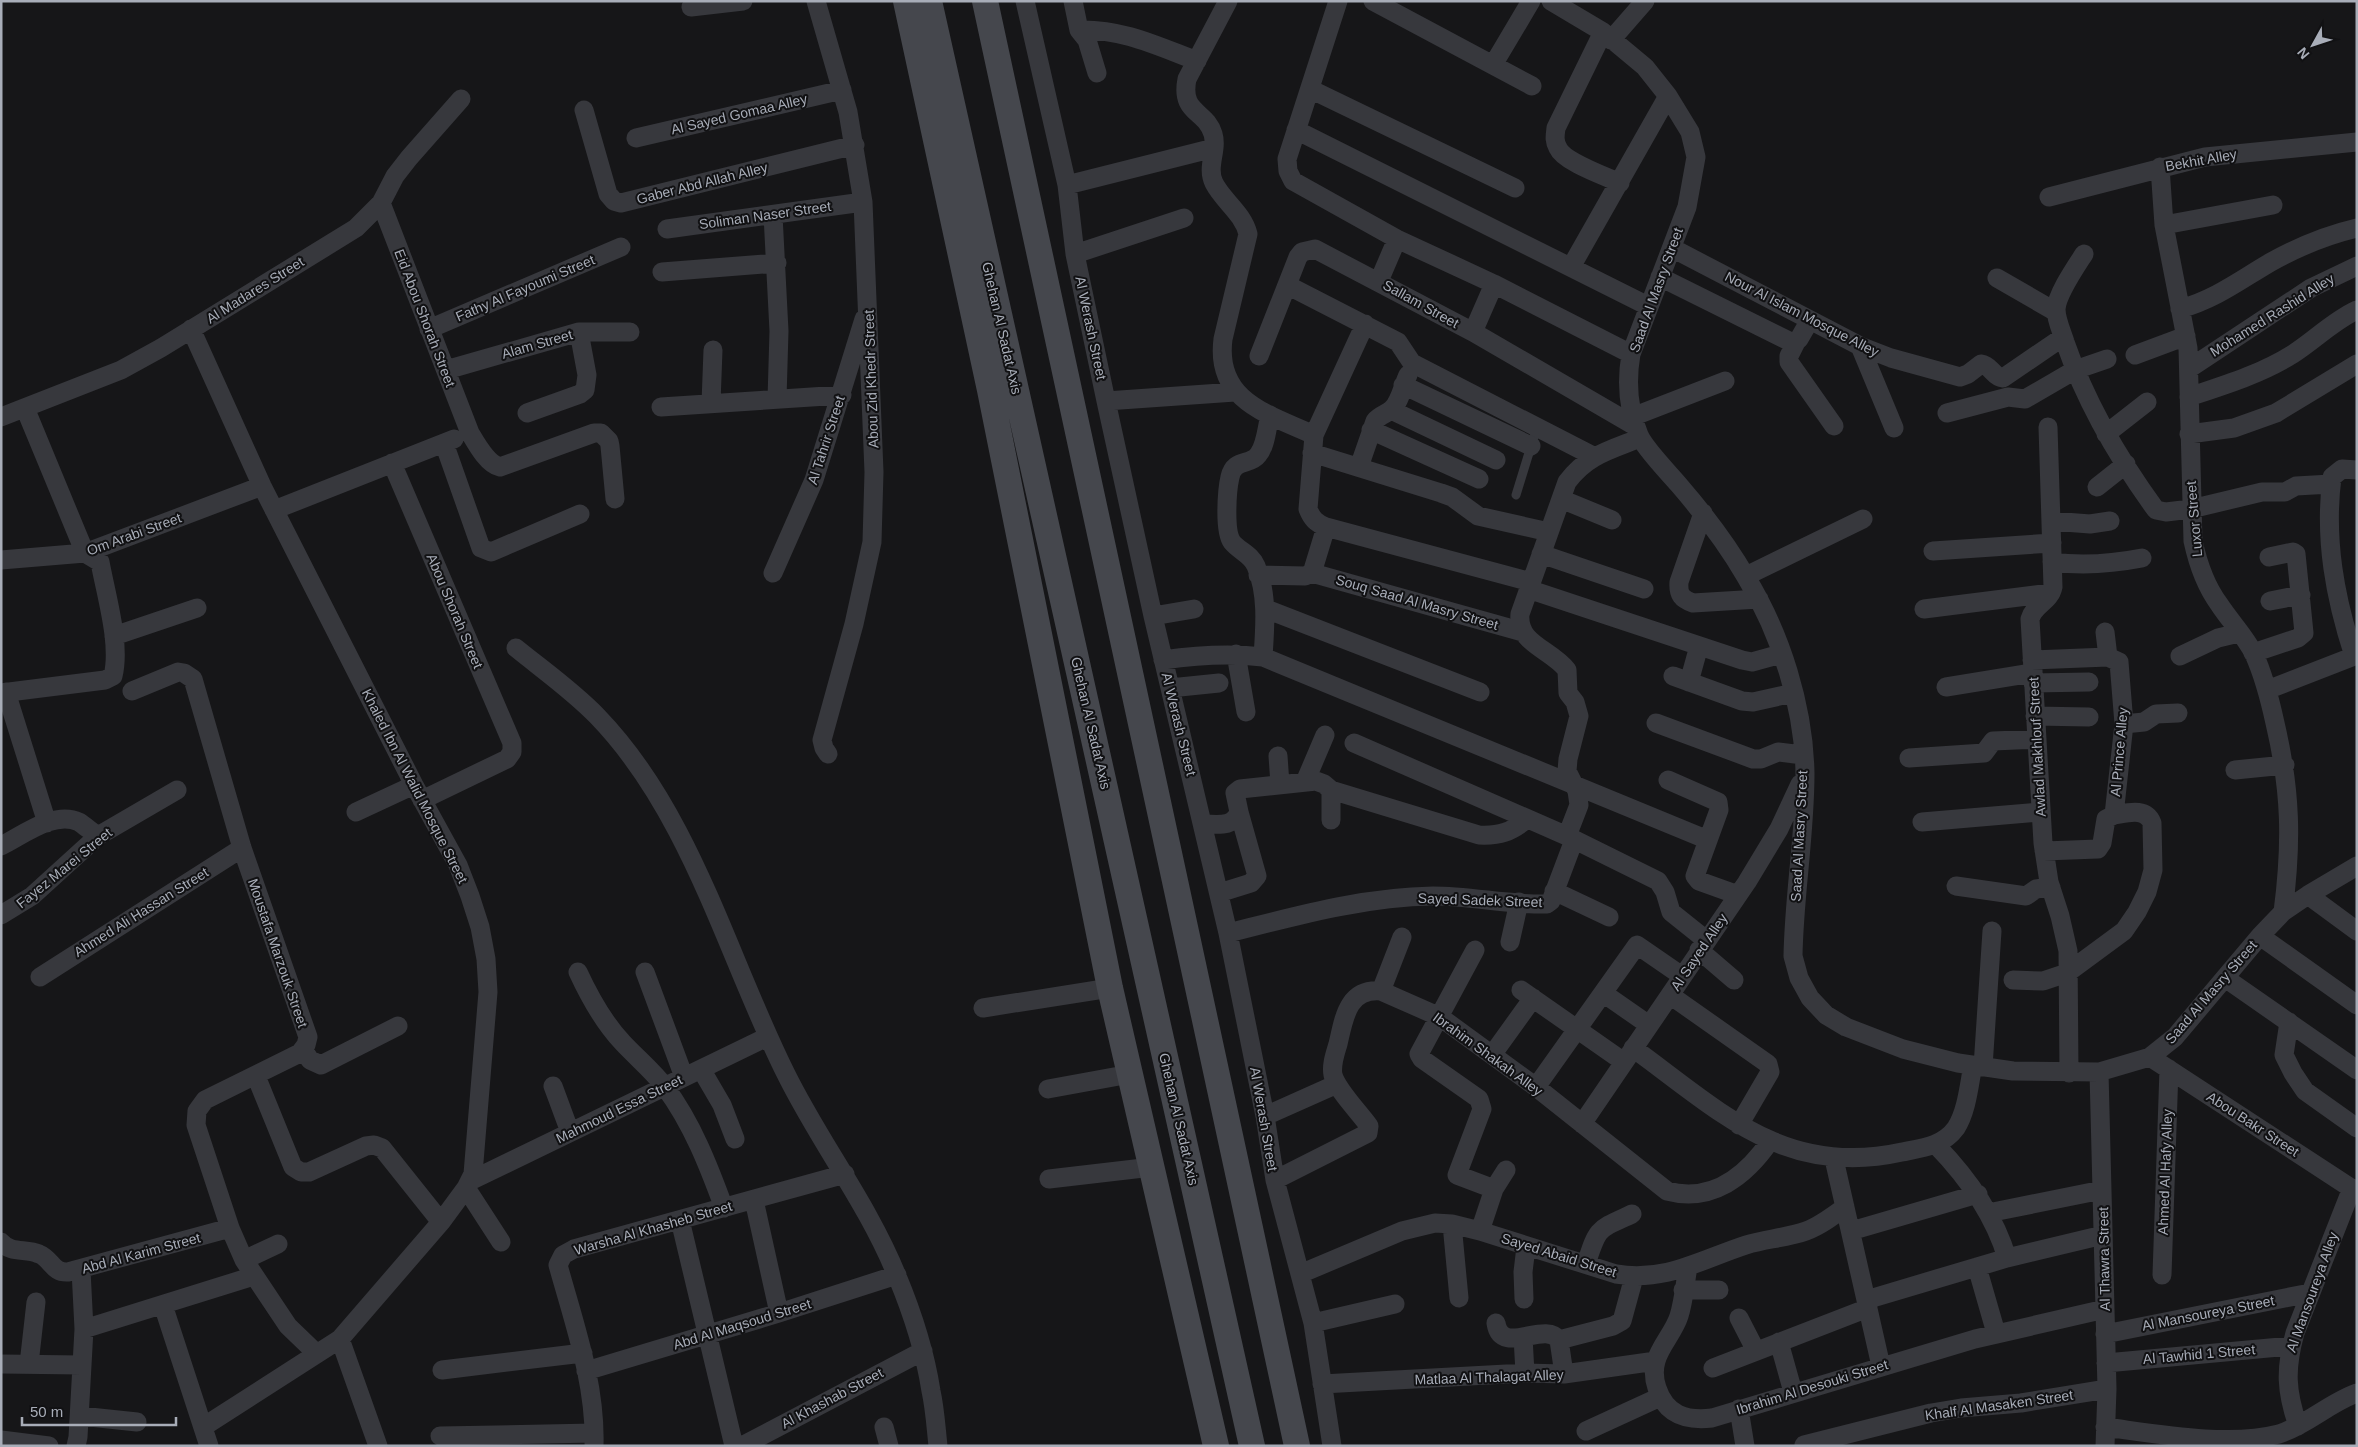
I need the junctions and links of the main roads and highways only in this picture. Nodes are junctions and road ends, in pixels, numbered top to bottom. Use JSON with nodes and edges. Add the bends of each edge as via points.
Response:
{"nodes":[{"id":1,"x":906,"y":1,"type":"edge"},
{"id":2,"x":929,"y":1,"type":"edge"},
{"id":3,"x":985,"y":1,"type":"edge"},
{"id":4,"x":1216,"y":1446,"type":"edge"},
{"id":5,"x":1252,"y":1446,"type":"edge"},
{"id":6,"x":1297,"y":1446,"type":"edge"}],
"edges":[{"from":1,"to":4,"type":"main road","via":[[992,399],[1110,988]]},
{"from":2,"to":5,"type":"main road","name":"Ghehan Al Sadat Axis"},
{"from":3,"to":6,"type":"main road"}]}
